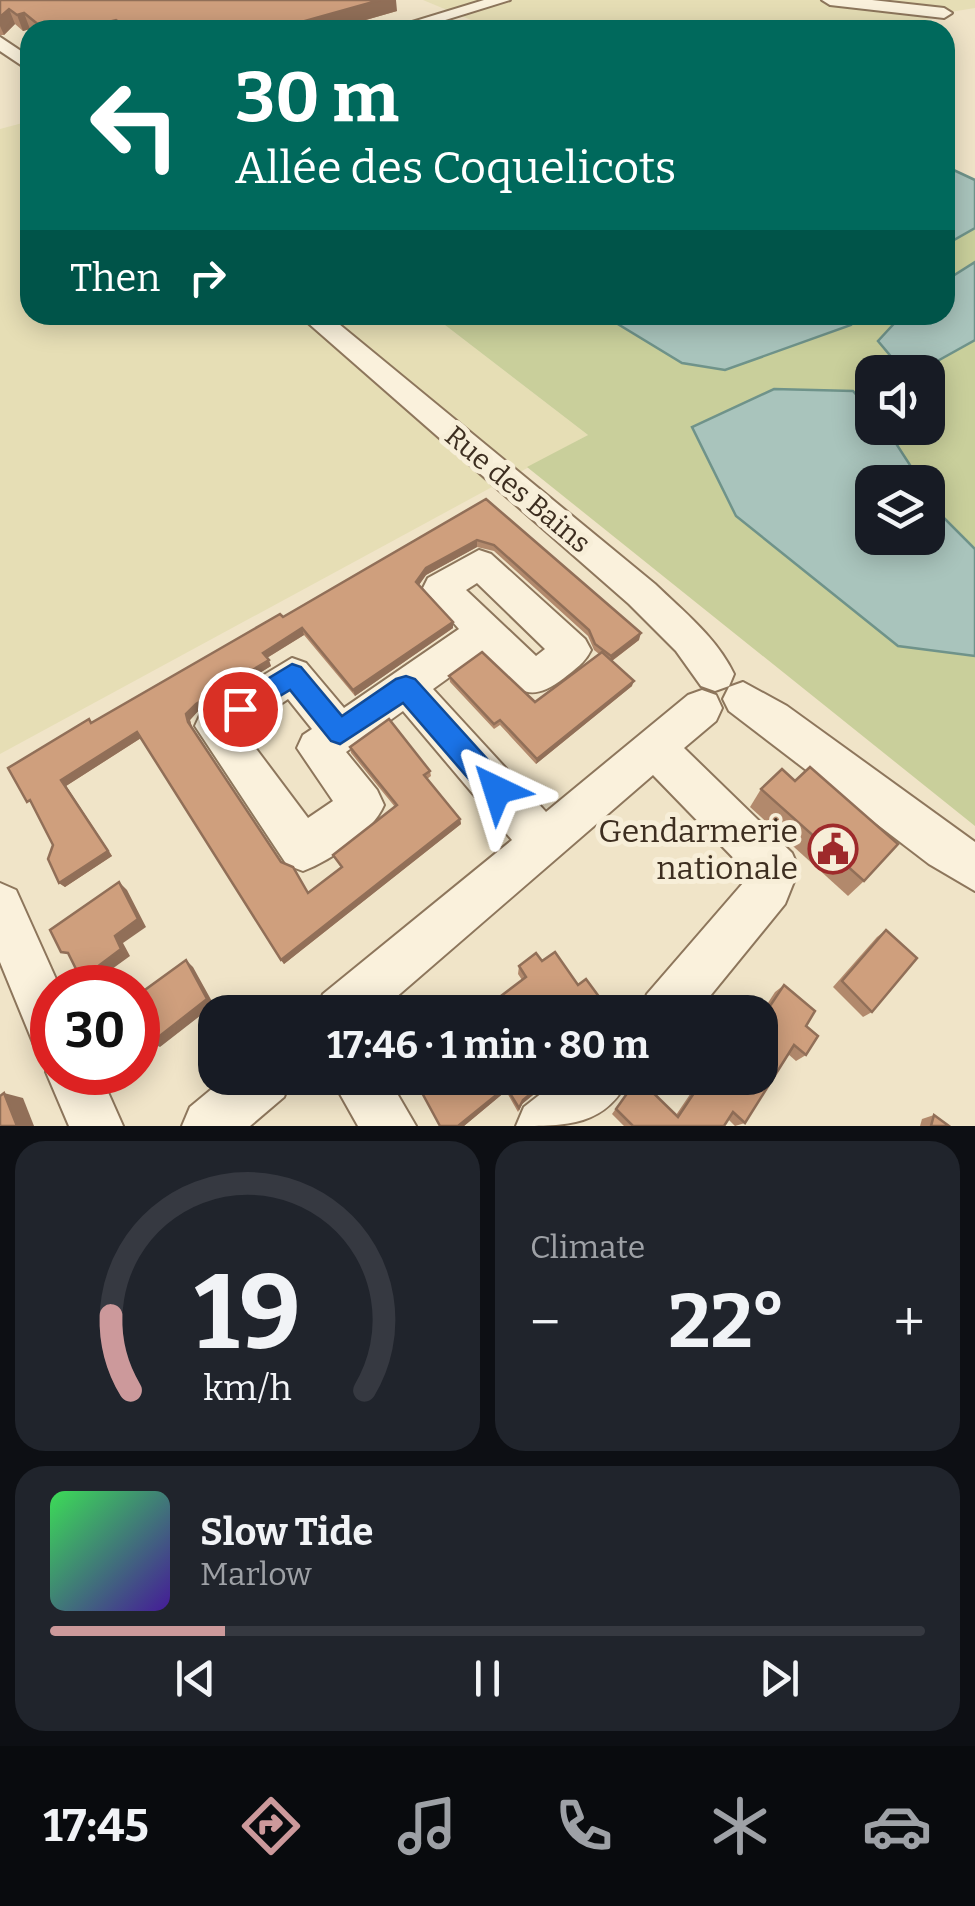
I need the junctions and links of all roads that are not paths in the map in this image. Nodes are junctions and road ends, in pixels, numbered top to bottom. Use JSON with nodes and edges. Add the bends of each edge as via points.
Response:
{"nodes":[{"id":1,"x":502,"y":0,"type":"edge"},
{"id":2,"x":830,"y":0,"type":"edge"},
{"id":3,"x":946,"y":7,"type":"edge"},
{"id":4,"x":430,"y":20,"type":"edge"},
{"id":5,"x":920,"y":20,"type":"edge"},
{"id":6,"x":0,"y":42,"type":"edge"},
{"id":7,"x":20,"y":58,"type":"edge"},
{"id":8,"x":324,"y":325,"type":"edge"},
{"id":9,"x":485,"y":632,"type":"dead end"},
{"id":10,"x":406,"y":687,"type":"junction"},
{"id":11,"x":720,"y":694,"type":"junction"},
{"id":12,"x":340,"y":732,"type":"dead end"},
{"id":13,"x":655,"y":748,"type":"junction"},
{"id":14,"x":543,"y":842,"type":"junction"},
{"id":15,"x":975,"y":868,"type":"edge"},
{"id":16,"x":0,"y":906,"type":"edge"},
{"id":17,"x":30,"y":976,"type":"edge"},
{"id":18,"x":361,"y":995,"type":"edge"},
{"id":19,"x":679,"y":995,"type":"edge"},
{"id":20,"x":82,"y":1095,"type":"edge"},
{"id":21,"x":246,"y":1095,"type":"edge"},
{"id":22,"x":368,"y":1095,"type":"edge"},
{"id":23,"x":581,"y":1095,"type":"edge"},
{"id":24,"x":96,"y":1126,"type":"edge"},
{"id":25,"x":210,"y":1126,"type":"edge"},
{"id":26,"x":389,"y":1126,"type":"edge"},
{"id":27,"x":542,"y":1126,"type":"edge"}],
"edges":[{"from":1,"to":4,"type":"street"},
{"from":2,"to":3,"type":"street"},
{"from":3,"to":5,"type":"street"},
{"from":6,"to":7,"type":"street"},
{"from":8,"to":11,"type":"street","name":"Rue des Bains","via":[[642,594],[680,630]]},
{"from":9,"to":10,"type":"street"},
{"from":10,"to":12,"type":"street"},
{"from":10,"to":14,"type":"street"},
{"from":11,"to":13,"type":"street"},
{"from":11,"to":15,"type":"street","name":"Rue des Bains","via":[[791,730],[911,827]]},
{"from":13,"to":14,"type":"street"},
{"from":13,"to":19,"type":"street","via":[[776,868],[769,888]]},
{"from":14,"to":18,"type":"street"},
{"from":16,"to":17,"type":"street"},
{"from":20,"to":24,"type":"street"},
{"from":21,"to":25,"type":"street"},
{"from":22,"to":26,"type":"street"},
{"from":23,"to":27,"type":"street"}]}
